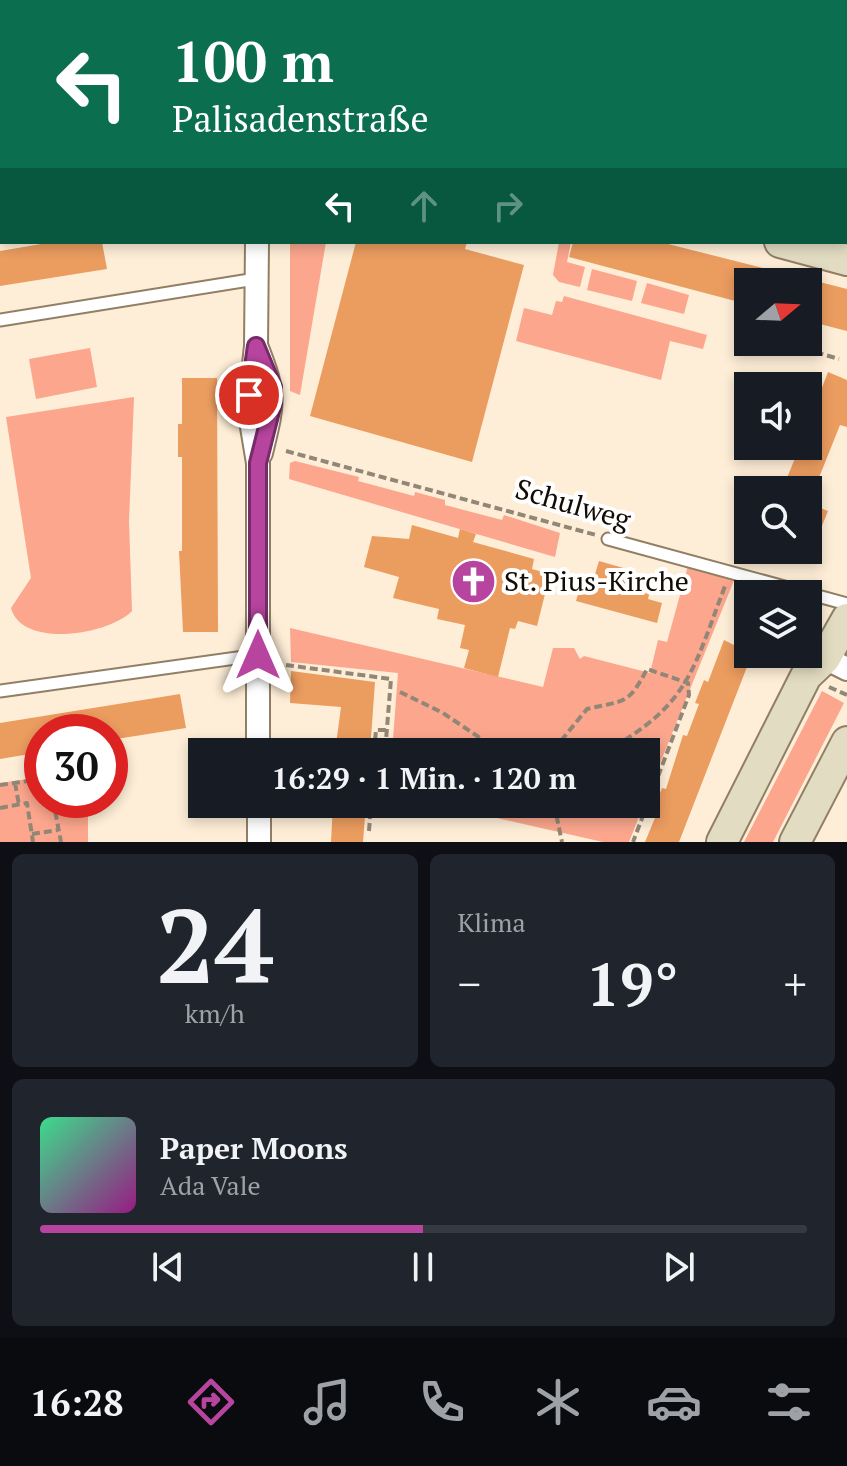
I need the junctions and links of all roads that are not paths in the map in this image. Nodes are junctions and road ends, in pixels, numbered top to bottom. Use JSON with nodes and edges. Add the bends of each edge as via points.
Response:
{"nodes":[{"id":1,"x":257,"y":244,"type":"edge"},
{"id":2,"x":787,"y":244,"type":"edge"},
{"id":3,"x":847,"y":260,"type":"edge"},
{"id":4,"x":256,"y":279,"type":"junction"},
{"id":5,"x":0,"y":320,"type":"edge"},
{"id":6,"x":608,"y":539,"type":"road end"},
{"id":7,"x":847,"y":604,"type":"edge"},
{"id":8,"x":847,"y":619,"type":"edge"},
{"id":9,"x":258,"y":655,"type":"junction"},
{"id":10,"x":836,"y":663,"type":"edge"},
{"id":11,"x":0,"y":691,"type":"edge"},
{"id":12,"x":258,"y":738,"type":"edge"},
{"id":13,"x":847,"y":742,"type":"edge"},
{"id":14,"x":259,"y":818,"type":"edge"},
{"id":15,"x":259,"y":842,"type":"edge"},
{"id":16,"x":722,"y":842,"type":"edge"},
{"id":17,"x":795,"y":842,"type":"edge"}],
"edges":[{"from":1,"to":4,"type":"street"},
{"from":2,"to":3,"type":"street"},
{"from":4,"to":5,"type":"lane"},
{"from":4,"to":9,"type":"street","via":[[249,409],[258,463]]},
{"from":6,"to":7,"type":"lane","name":"Schulweg"},
{"from":8,"to":10,"type":"street"},
{"from":9,"to":11,"type":"lane"},
{"from":9,"to":12,"type":"street"},
{"from":10,"to":16,"type":"street","via":[[806,676]]},
{"from":13,"to":17,"type":"street"},
{"from":14,"to":15,"type":"street"}]}
